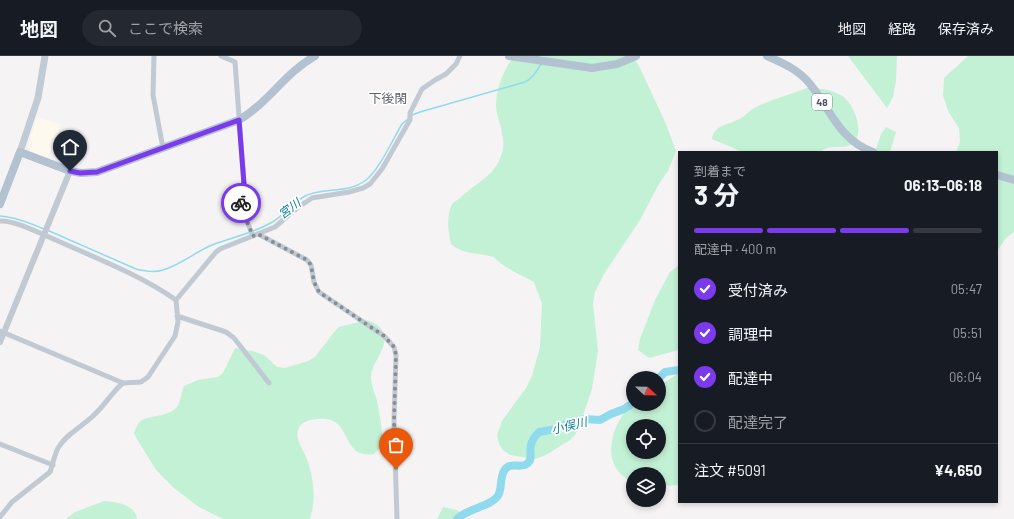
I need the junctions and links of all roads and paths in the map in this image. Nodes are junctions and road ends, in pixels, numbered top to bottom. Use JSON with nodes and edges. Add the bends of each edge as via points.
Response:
{"nodes":[{"id":1,"x":45,"y":56,"type":"edge"},
{"id":2,"x":154,"y":56,"type":"edge"},
{"id":3,"x":221,"y":56,"type":"edge"},
{"id":4,"x":315,"y":56,"type":"edge"},
{"id":5,"x":460,"y":56,"type":"edge"},
{"id":6,"x":509,"y":56,"type":"edge"},
{"id":7,"x":636,"y":56,"type":"edge"},
{"id":8,"x":767,"y":56,"type":"edge"},
{"id":9,"x":624,"y":58,"type":"edge"},
{"id":10,"x":540,"y":60,"type":"edge"},
{"id":11,"x":239,"y":120,"type":"junction"},
{"id":12,"x":163,"y":148,"type":"junction"},
{"id":13,"x":871,"y":151,"type":"edge"},
{"id":14,"x":20,"y":152,"type":"junction"},
{"id":15,"x":70,"y":171,"type":"junction"},
{"id":16,"x":998,"y":175,"type":"edge"},
{"id":17,"x":1014,"y":180,"type":"edge"},
{"id":18,"x":0,"y":204,"type":"edge"},
{"id":19,"x":0,"y":220,"type":"edge"},
{"id":20,"x":44,"y":234,"type":"junction"},
{"id":21,"x":256,"y":235,"type":"junction"},
{"id":22,"x":176,"y":300,"type":"junction"},
{"id":23,"x":177,"y":316,"type":"junction"},
{"id":24,"x":2,"y":332,"type":"edge"},
{"id":25,"x":0,"y":342,"type":"edge"},
{"id":26,"x":123,"y":382,"type":"junction"},
{"id":27,"x":269,"y":383,"type":"dead end"},
{"id":28,"x":0,"y":444,"type":"edge"},
{"id":29,"x":53,"y":465,"type":"junction"},
{"id":30,"x":0,"y":517,"type":"edge"},
{"id":31,"x":397,"y":519,"type":"edge"}],
"edges":[{"from":1,"to":14,"type":"main road","via":[[38,98]]},
{"from":2,"to":12,"type":"street","via":[[153,95]]},
{"from":3,"to":11,"type":"street","via":[[235,62]]},
{"from":4,"to":11,"type":"main road","via":[[301,64],[271,94]]},
{"from":5,"to":21,"type":"street","via":[[446,74],[422,89],[410,113],[410,119],[382,169],[370,184],[349,192],[312,198],[275,227]]},
{"from":6,"to":10,"type":"main road"},
{"from":7,"to":9,"type":"main road"},
{"from":8,"to":13,"type":"main road","number":"48","via":[[801,75],[816,91],[844,133]]},
{"from":9,"to":10,"type":"main road","via":[[617,64],[600,67]]},
{"from":11,"to":12,"type":"main road"},
{"from":11,"to":21,"type":"street","via":[[244,184],[241,207]]},
{"from":12,"to":15,"type":"main road","via":[[97,172]]},
{"from":14,"to":15,"type":"main road"},
{"from":14,"to":18,"type":"main road"},
{"from":15,"to":20,"type":"street"},
{"from":16,"to":17,"type":"main road"},
{"from":19,"to":20,"type":"street"},
{"from":20,"to":22,"type":"street","via":[[144,280]]},
{"from":20,"to":24,"type":"street"},
{"from":21,"to":22,"type":"street","via":[[220,249]]},
{"from":21,"to":31,"type":"street","via":[[307,260],[319,292],[384,336],[394,347]]},
{"from":22,"to":23,"type":"street"},
{"from":23,"to":26,"type":"street","via":[[174,336],[148,377],[142,382]]},
{"from":23,"to":27,"type":"street","via":[[226,332],[234,338]]},
{"from":24,"to":25,"type":"street"},
{"from":24,"to":26,"type":"street"},
{"from":26,"to":29,"type":"street","via":[[94,415],[67,436],[58,449]]},
{"from":28,"to":29,"type":"street"},
{"from":29,"to":30,"type":"street","via":[[50,472],[12,502]]}]}
